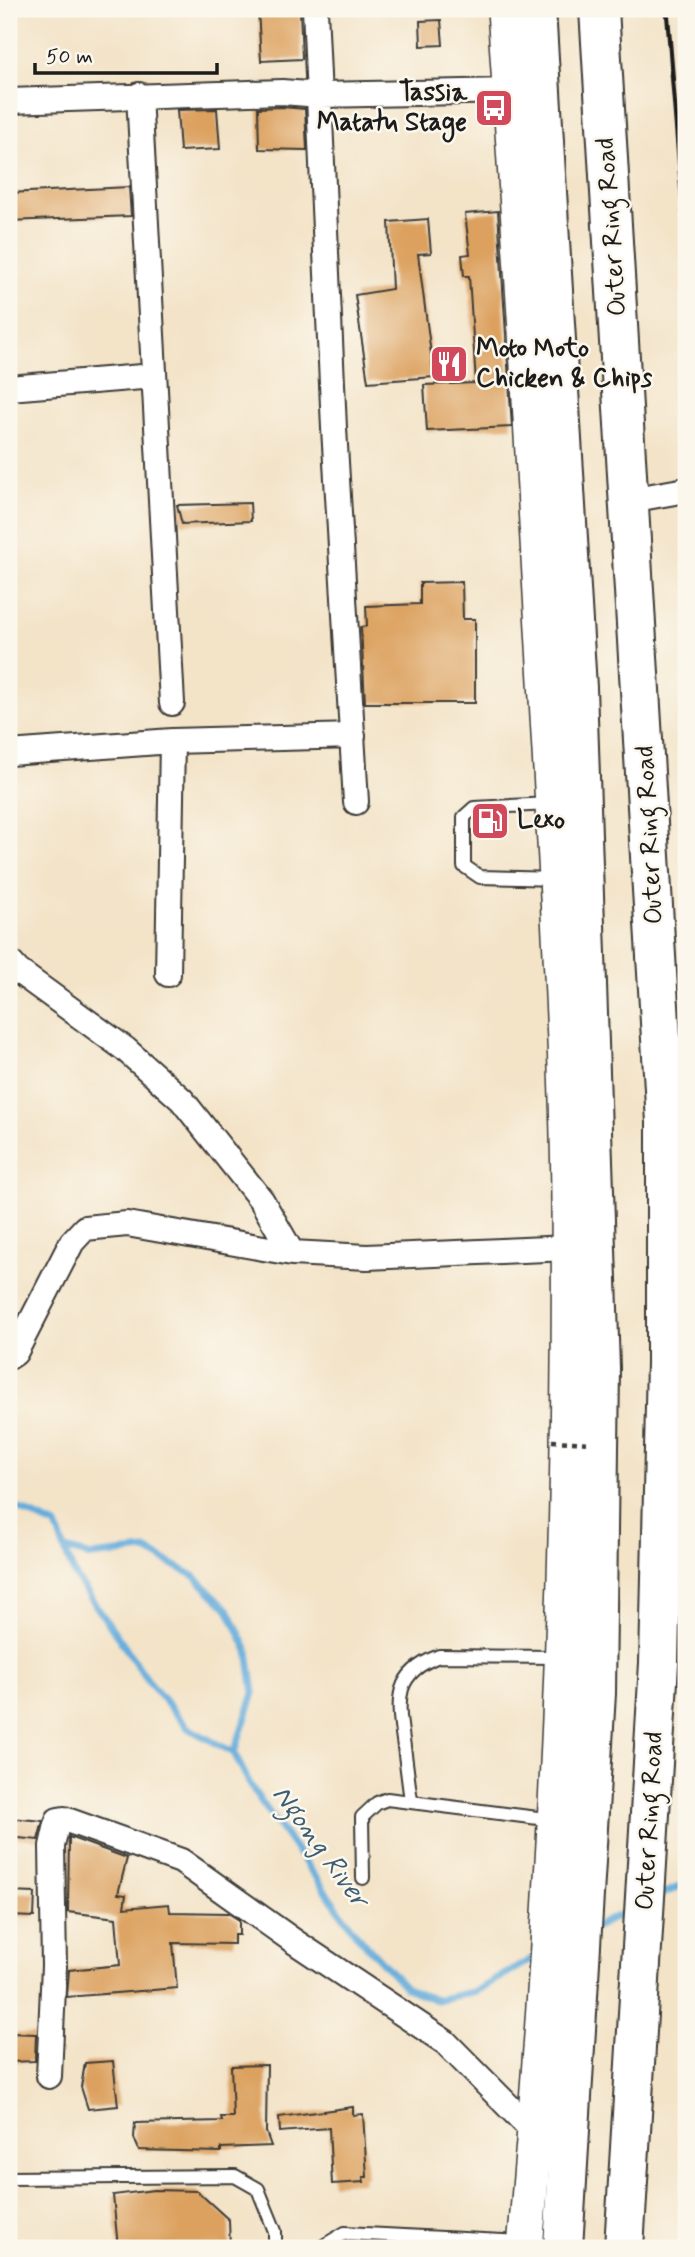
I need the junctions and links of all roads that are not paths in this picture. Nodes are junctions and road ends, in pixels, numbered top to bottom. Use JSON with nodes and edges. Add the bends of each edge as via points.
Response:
{"nodes":[{"id":1,"x":315,"y":9,"type":"edge"},
{"id":2,"x":505,"y":9,"type":"edge"},
{"id":3,"x":536,"y":9,"type":"edge"},
{"id":4,"x":599,"y":9,"type":"edge"},
{"id":5,"x":511,"y":91,"type":"junction"},
{"id":6,"x":139,"y":95,"type":"junction"},
{"id":7,"x":320,"y":95,"type":"junction"},
{"id":8,"x":9,"y":101,"type":"edge"},
{"id":9,"x":154,"y":376,"type":"junction"},
{"id":10,"x":9,"y":388,"type":"edge"},
{"id":11,"x":686,"y":490,"type":"edge"},
{"id":12,"x":630,"y":500,"type":"junction"},
{"id":13,"x":172,"y":703,"type":"dead end"},
{"id":14,"x":354,"y":736,"type":"junction"},
{"id":15,"x":172,"y":741,"type":"junction"},
{"id":16,"x":9,"y":753,"type":"edge"},
{"id":17,"x":356,"y":802,"type":"dead end"},
{"id":18,"x":553,"y":804,"type":"junction"},
{"id":19,"x":557,"y":879,"type":"junction"},
{"id":20,"x":9,"y":961,"type":"edge"},
{"id":21,"x":168,"y":974,"type":"dead end"},
{"id":22,"x":565,"y":997,"type":"junction"},
{"id":23,"x":591,"y":1051,"type":"junction"},
{"id":24,"x":569,"y":1248,"type":"junction"},
{"id":25,"x":292,"y":1253,"type":"junction"},
{"id":26,"x":9,"y":1357,"type":"edge"},
{"id":27,"x":599,"y":1589,"type":"junction"},
{"id":28,"x":563,"y":1645,"type":"junction"},
{"id":29,"x":411,"y":1800,"type":"junction"},
{"id":30,"x":554,"y":1820,"type":"junction"},
{"id":31,"x":568,"y":1871,"type":"junction"},
{"id":32,"x":363,"y":1878,"type":"dead end"},
{"id":33,"x":556,"y":2072,"type":"junction"},
{"id":34,"x":49,"y":2076,"type":"dead end"},
{"id":35,"x":535,"y":2133,"type":"junction"},
{"id":36,"x":9,"y":2178,"type":"edge"},
{"id":37,"x":525,"y":2245,"type":"edge"},
{"id":38,"x":275,"y":2248,"type":"edge"},
{"id":39,"x":320,"y":2248,"type":"edge"},
{"id":40,"x":563,"y":2248,"type":"edge"},
{"id":41,"x":624,"y":2248,"type":"edge"}],
"edges":[{"from":1,"to":7,"type":"street"},
{"from":2,"to":5,"type":"main road"},
{"from":3,"to":23,"type":"main road","via":[[577,674]]},
{"from":4,"to":12,"type":"main road","name":"Outer Ring Road"},
{"from":5,"to":7,"type":"street"},
{"from":5,"to":18,"type":"main road"},
{"from":6,"to":7,"type":"street"},
{"from":6,"to":8,"type":"street"},
{"from":6,"to":9,"type":"street"},
{"from":7,"to":14,"type":"street","via":[[334,428]]},
{"from":9,"to":10,"type":"street"},
{"from":9,"to":13,"type":"street"},
{"from":11,"to":12,"type":"street"},
{"from":12,"to":41,"type":"main road","name":"Outer Ring Road","via":[[666,1122],[666,1363],[660,1608]]},
{"from":14,"to":15,"type":"street"},
{"from":14,"to":17,"type":"street"},
{"from":15,"to":16,"type":"street"},
{"from":15,"to":21,"type":"street"},
{"from":18,"to":19,"type":"main road"},
{"from":18,"to":19,"type":"lane","via":[[474,808],[464,817],[464,866],[480,877]]},
{"from":19,"to":22,"type":"main road"},
{"from":20,"to":25,"type":"street","via":[[125,1049],[181,1100],[262,1201]]},
{"from":22,"to":23,"type":"main road"},
{"from":22,"to":24,"type":"main road"},
{"from":23,"to":27,"type":"main road","via":[[600,1368]]},
{"from":24,"to":25,"type":"street","via":[[367,1257]]},
{"from":24,"to":28,"type":"main road"},
{"from":25,"to":26,"type":"street","via":[[127,1224],[85,1228],[72,1242]]},
{"from":27,"to":28,"type":"main road"},
{"from":27,"to":31,"type":"main road","via":[[596,1693]]},
{"from":28,"to":29,"type":"lane","via":[[439,1657],[409,1674],[397,1700]]},
{"from":28,"to":30,"type":"main road"},
{"from":29,"to":30,"type":"lane"},
{"from":29,"to":32,"type":"lane","via":[[377,1803],[362,1818]]},
{"from":30,"to":31,"type":"main road"},
{"from":31,"to":33,"type":"main road"},
{"from":33,"to":35,"type":"main road"},
{"from":33,"to":40,"type":"main road"},
{"from":34,"to":35,"type":"street","via":[[52,1857],[54,1827],[64,1819],[181,1861],[445,2042]]},
{"from":35,"to":37,"type":"main road"},
{"from":36,"to":38,"type":"lane","via":[[234,2176],[258,2189],[275,2231]]},
{"from":37,"to":39,"type":"lane","via":[[345,2233]]}]}
